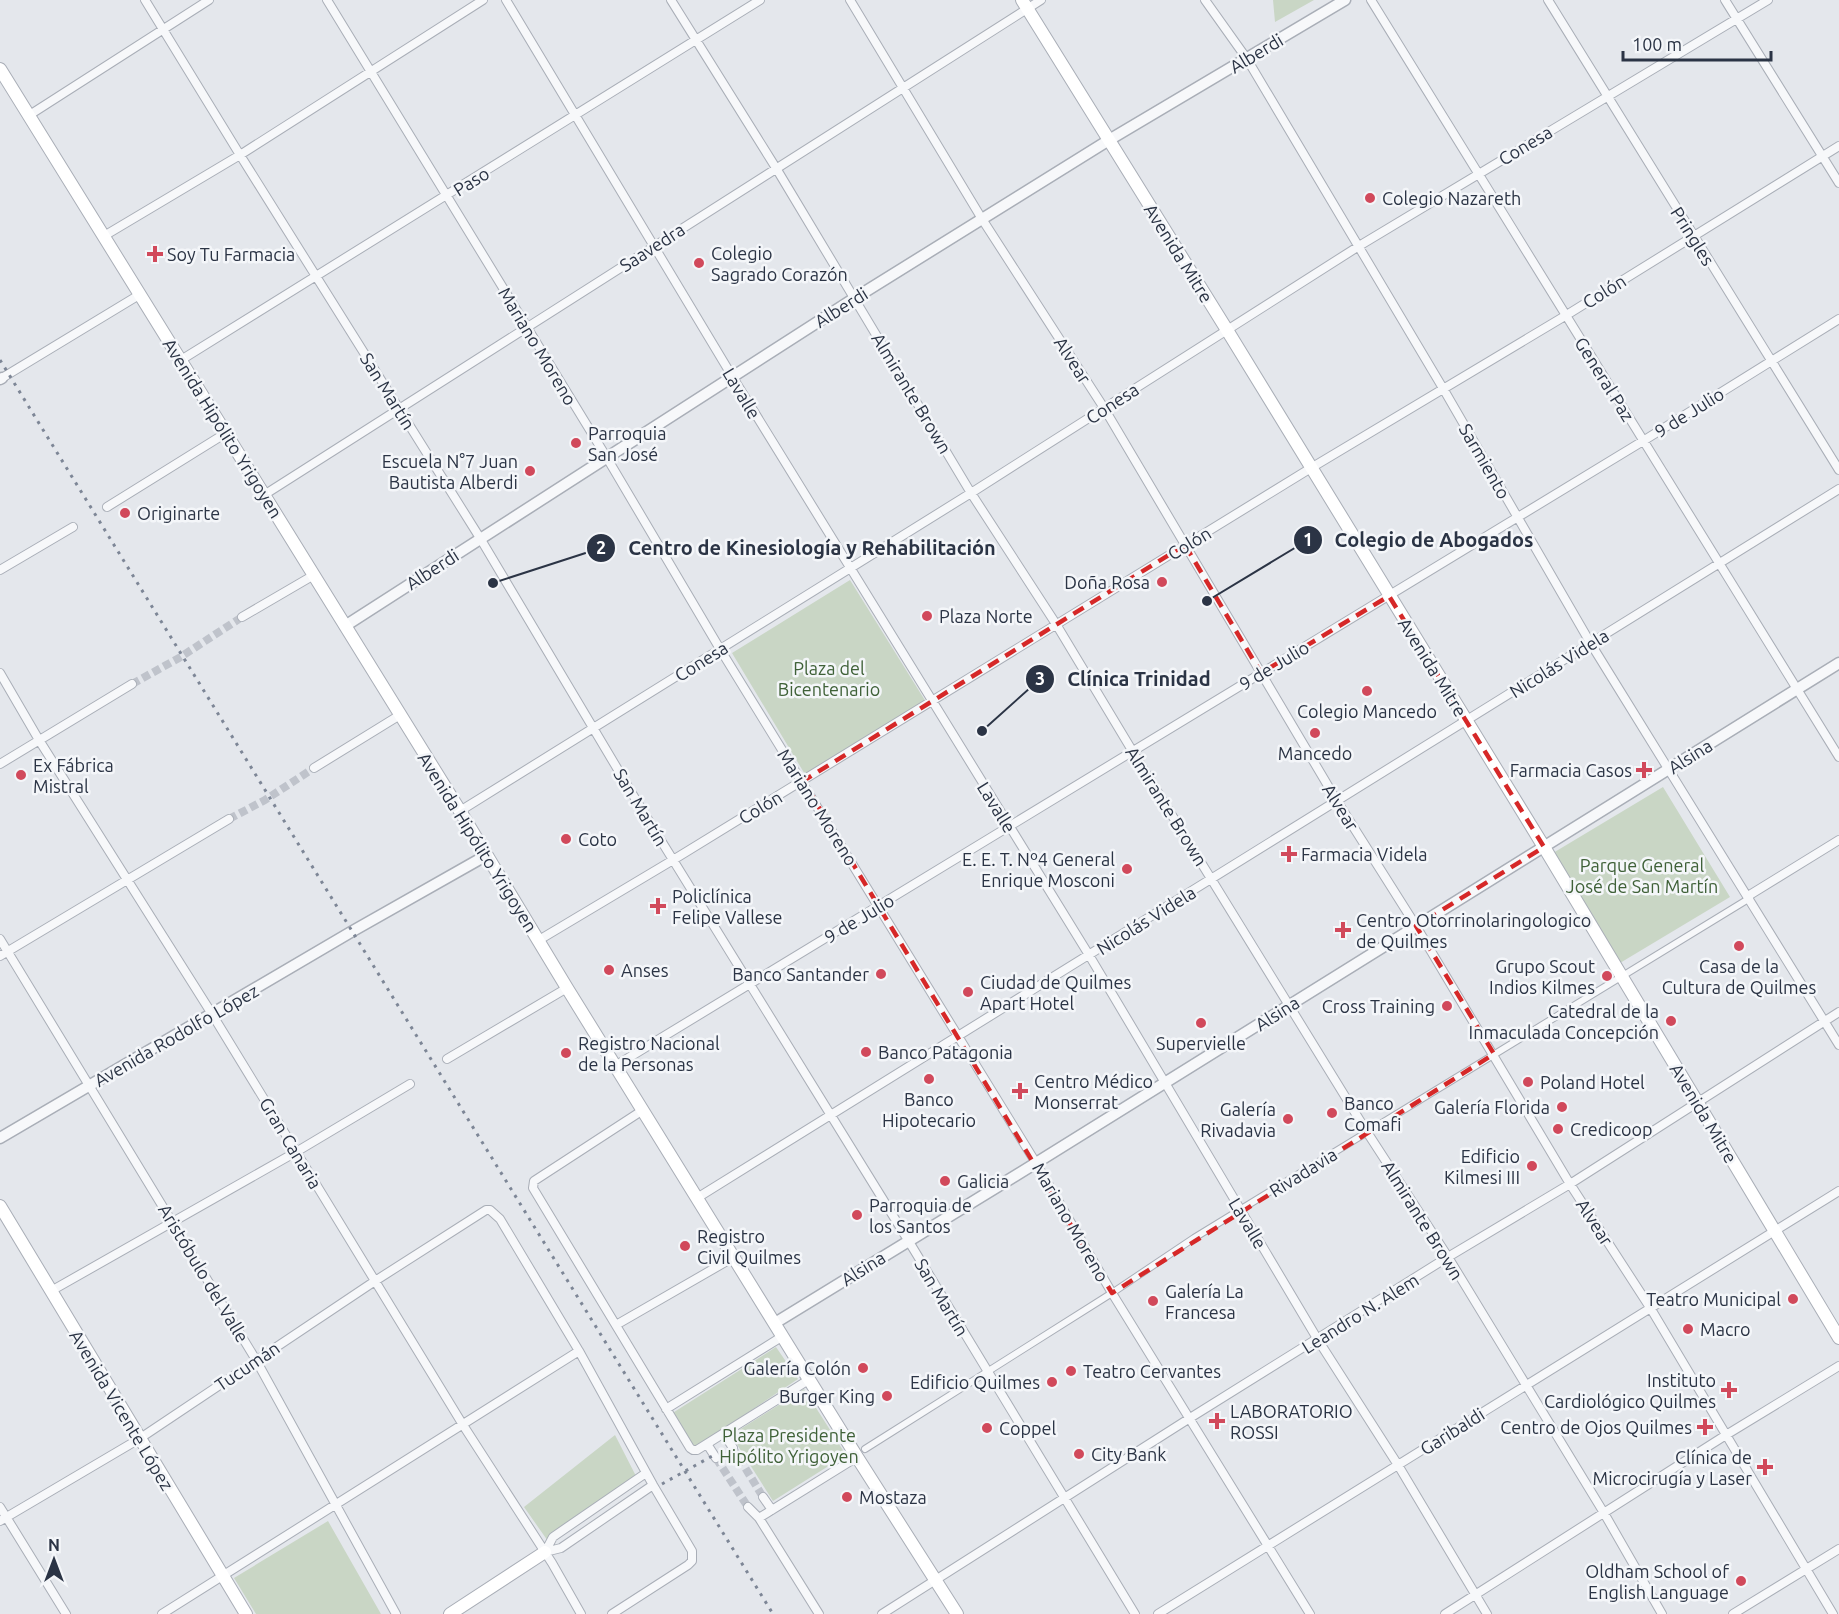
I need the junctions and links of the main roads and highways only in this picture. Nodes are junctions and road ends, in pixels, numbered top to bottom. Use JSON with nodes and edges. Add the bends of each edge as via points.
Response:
{"nodes":[{"id":1,"x":1024,"y":4,"type":"edge"},
{"id":2,"x":0,"y":69,"type":"edge"},
{"id":3,"x":0,"y":1206,"type":"edge"},
{"id":4,"x":1839,"y":1338,"type":"edge"},
{"id":5,"x":545,"y":1552,"type":"road end"},
{"id":6,"x":246,"y":1614,"type":"edge"},
{"id":7,"x":450,"y":1614,"type":"edge"},
{"id":8,"x":957,"y":1614,"type":"edge"}],
"edges":[{"from":1,"to":4,"type":"main road","name":"Avenida Mitre","via":[[1467,720]]},
{"from":2,"to":8,"type":"main road","name":"Avenida Hipólito Yrigoyen","via":[[697,1198],[861,1453]]},
{"from":3,"to":6,"type":"main road","name":"Avenida Vicente López"},
{"from":5,"to":7,"type":"main road"}]}
